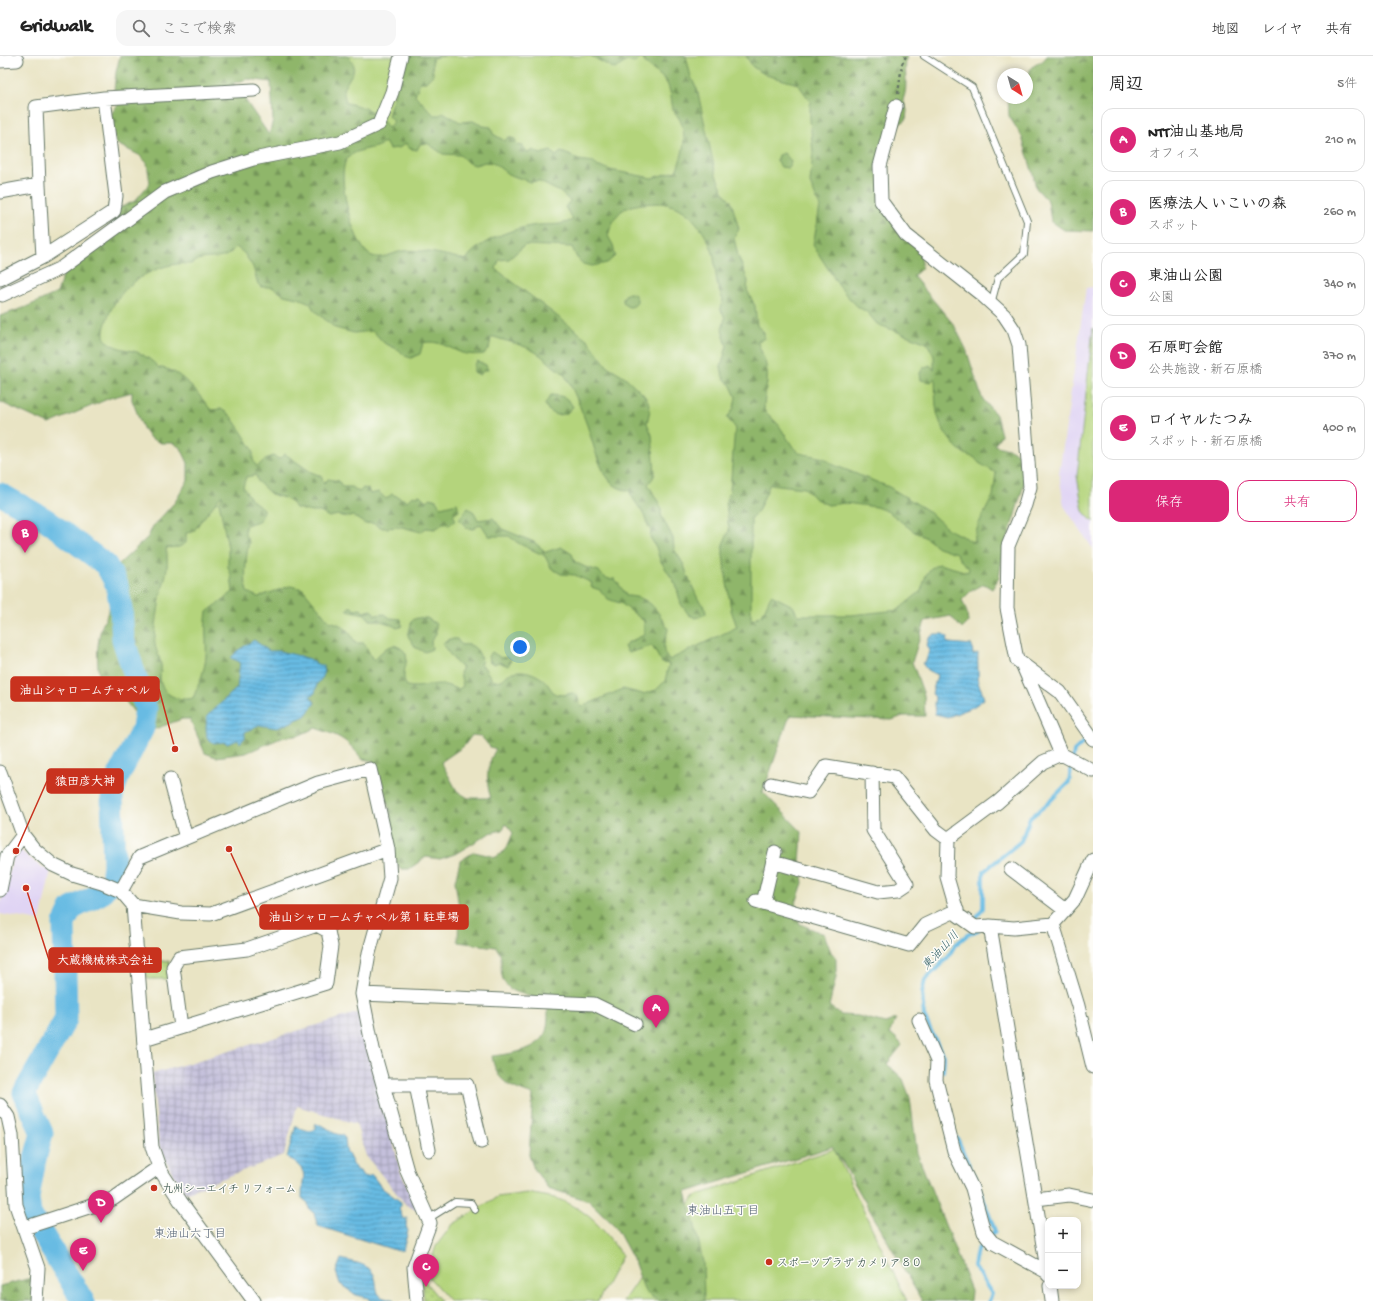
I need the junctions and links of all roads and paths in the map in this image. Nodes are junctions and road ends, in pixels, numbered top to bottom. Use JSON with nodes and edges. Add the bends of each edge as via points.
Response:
{"nodes":[{"id":1,"x":401,"y":56,"type":"edge"},
{"id":2,"x":906,"y":56,"type":"edge"},
{"id":3,"x":924,"y":56,"type":"edge"},
{"id":4,"x":17,"y":60,"type":"dead end"},
{"id":5,"x":0,"y":61,"type":"edge"},
{"id":6,"x":254,"y":90,"type":"dead end"},
{"id":7,"x":104,"y":98,"type":"junction"},
{"id":8,"x":896,"y":106,"type":"joint"},
{"id":9,"x":39,"y":185,"type":"junction"},
{"id":10,"x":0,"y":192,"type":"edge"},
{"id":11,"x":42,"y":257,"type":"junction"},
{"id":12,"x":0,"y":279,"type":"edge"},
{"id":13,"x":1,"y":292,"type":"edge"},
{"id":14,"x":991,"y":304,"type":"junction"},
{"id":15,"x":1022,"y":664,"type":"junction"},
{"id":16,"x":1093,"y":739,"type":"edge"},
{"id":17,"x":1063,"y":755,"type":"junction"},
{"id":18,"x":1093,"y":771,"type":"edge"},
{"id":19,"x":0,"y":772,"type":"edge"},
{"id":20,"x":872,"y":773,"type":"junction"},
{"id":21,"x":170,"y":779,"type":"dead end"},
{"id":22,"x":770,"y":784,"type":"dead end"},
{"id":23,"x":22,"y":835,"type":"junction"},
{"id":24,"x":186,"y":838,"type":"junction"},
{"id":25,"x":948,"y":838,"type":"junction"},
{"id":26,"x":388,"y":849,"type":"junction"},
{"id":27,"x":1093,"y":860,"type":"edge"},
{"id":28,"x":1012,"y":869,"type":"dead end"},
{"id":29,"x":0,"y":890,"type":"edge"},
{"id":30,"x":121,"y":891,"type":"junction"},
{"id":31,"x":133,"y":905,"type":"junction"},
{"id":32,"x":957,"y":910,"type":"junction"},
{"id":33,"x":1066,"y":910,"type":"junction"},
{"id":34,"x":1053,"y":924,"type":"junction"},
{"id":35,"x":990,"y":926,"type":"junction"},
{"id":36,"x":362,"y":994,"type":"junction"},
{"id":37,"x":919,"y":1020,"type":"dead end"},
{"id":38,"x":635,"y":1024,"type":"dead end"},
{"id":39,"x":181,"y":1027,"type":"junction"},
{"id":40,"x":144,"y":1039,"type":"junction"},
{"id":41,"x":1093,"y":1067,"type":"edge"},
{"id":42,"x":383,"y":1084,"type":"junction"},
{"id":43,"x":416,"y":1085,"type":"junction"},
{"id":44,"x":0,"y":1105,"type":"edge"},
{"id":45,"x":481,"y":1142,"type":"dead end"},
{"id":46,"x":429,"y":1150,"type":"dead end"},
{"id":47,"x":160,"y":1167,"type":"junction"},
{"id":48,"x":1036,"y":1199,"type":"junction"},
{"id":49,"x":1093,"y":1200,"type":"edge"},
{"id":50,"x":475,"y":1210,"type":"dead end"},
{"id":51,"x":428,"y":1219,"type":"junction"},
{"id":52,"x":26,"y":1227,"type":"junction"},
{"id":53,"x":1045,"y":1254,"type":"edge"},
{"id":54,"x":1045,"y":1271,"type":"edge"},
{"id":55,"x":1050,"y":1289,"type":"edge"},
{"id":56,"x":36,"y":1301,"type":"edge"},
{"id":57,"x":254,"y":1301,"type":"edge"},
{"id":58,"x":417,"y":1301,"type":"edge"},
{"id":59,"x":1052,"y":1301,"type":"edge"}],
"edges":[{"from":1,"to":13,"type":"street","via":[[392,92],[379,124],[340,142],[253,159],[212,172],[165,192],[61,268]]},
{"from":2,"to":8,"type":"path","via":[[902,64]]},
{"from":3,"to":14,"type":"lane","via":[[972,87],[1027,222],[1024,254],[998,278]]},
{"from":4,"to":5,"type":"street"},
{"from":6,"to":7,"type":"street"},
{"from":7,"to":9,"type":"street","via":[[36,106]]},
{"from":7,"to":11,"type":"street","via":[[116,196],[114,211]]},
{"from":8,"to":14,"type":"street","via":[[880,166],[881,201],[906,235]]},
{"from":9,"to":10,"type":"street"},
{"from":9,"to":11,"type":"street"},
{"from":11,"to":12,"type":"street"},
{"from":14,"to":15,"type":"street","via":[[1004,315],[1014,330],[1019,345],[1030,487],[1008,546],[1007,608],[1017,660]]},
{"from":15,"to":16,"type":"street","via":[[1060,692]]},
{"from":15,"to":17,"type":"street"},
{"from":17,"to":18,"type":"street"},
{"from":17,"to":25,"type":"street","via":[[1043,762],[998,802]]},
{"from":19,"to":23,"type":"street"},
{"from":20,"to":22,"type":"street","via":[[826,766],[808,792]]},
{"from":20,"to":25,"type":"street","via":[[894,777],[936,830]]},
{"from":20,"to":32,"type":"street","via":[[873,830],[907,884],[898,890],[878,892],[774,857],[759,902],[909,945],[925,925]]},
{"from":21,"to":24,"type":"street"},
{"from":23,"to":29,"type":"street","via":[[8,856]]},
{"from":23,"to":30,"type":"street","via":[[53,865]]},
{"from":24,"to":26,"type":"street","via":[[318,783],[370,769]]},
{"from":24,"to":30,"type":"street","via":[[140,857]]},
{"from":25,"to":32,"type":"street","via":[[947,877]]},
{"from":26,"to":31,"type":"street","via":[[211,914],[181,914]]},
{"from":26,"to":36,"type":"street","via":[[390,878],[369,953]]},
{"from":27,"to":33,"type":"street","via":[[1075,899]]},
{"from":28,"to":33,"type":"street"},
{"from":30,"to":31,"type":"street"},
{"from":31,"to":40,"type":"street"},
{"from":32,"to":35,"type":"street","via":[[958,915],[975,927]]},
{"from":33,"to":34,"type":"street"},
{"from":34,"to":35,"type":"street","via":[[1014,928]]},
{"from":34,"to":41,"type":"street"},
{"from":35,"to":48,"type":"street"},
{"from":36,"to":38,"type":"street","via":[[594,1004]]},
{"from":36,"to":42,"type":"street"},
{"from":37,"to":54,"type":"street","via":[[937,1061],[936,1080],[954,1151],[972,1188],[988,1237]]},
{"from":39,"to":39,"type":"street","via":[[326,983],[331,946],[328,931],[317,925],[247,949],[179,957],[173,967]]},
{"from":39,"to":40,"type":"street"},
{"from":40,"to":47,"type":"street","via":[[152,1147]]},
{"from":42,"to":43,"type":"street"},
{"from":42,"to":51,"type":"street","via":[[407,1171]]},
{"from":43,"to":45,"type":"street","via":[[467,1085]]},
{"from":43,"to":46,"type":"street"},
{"from":44,"to":52,"type":"street","via":[[8,1117],[12,1135],[16,1205]]},
{"from":47,"to":52,"type":"street","via":[[113,1199]]},
{"from":47,"to":57,"type":"street","via":[[181,1202]]},
{"from":48,"to":49,"type":"street","via":[[1069,1195]]},
{"from":48,"to":53,"type":"street"},
{"from":50,"to":51,"type":"lane","via":[[471,1203],[455,1202]]},
{"from":51,"to":58,"type":"street","via":[[430,1223],[414,1267]]},
{"from":52,"to":56,"type":"street","via":[[38,1268]]},
{"from":55,"to":59,"type":"street"}]}
